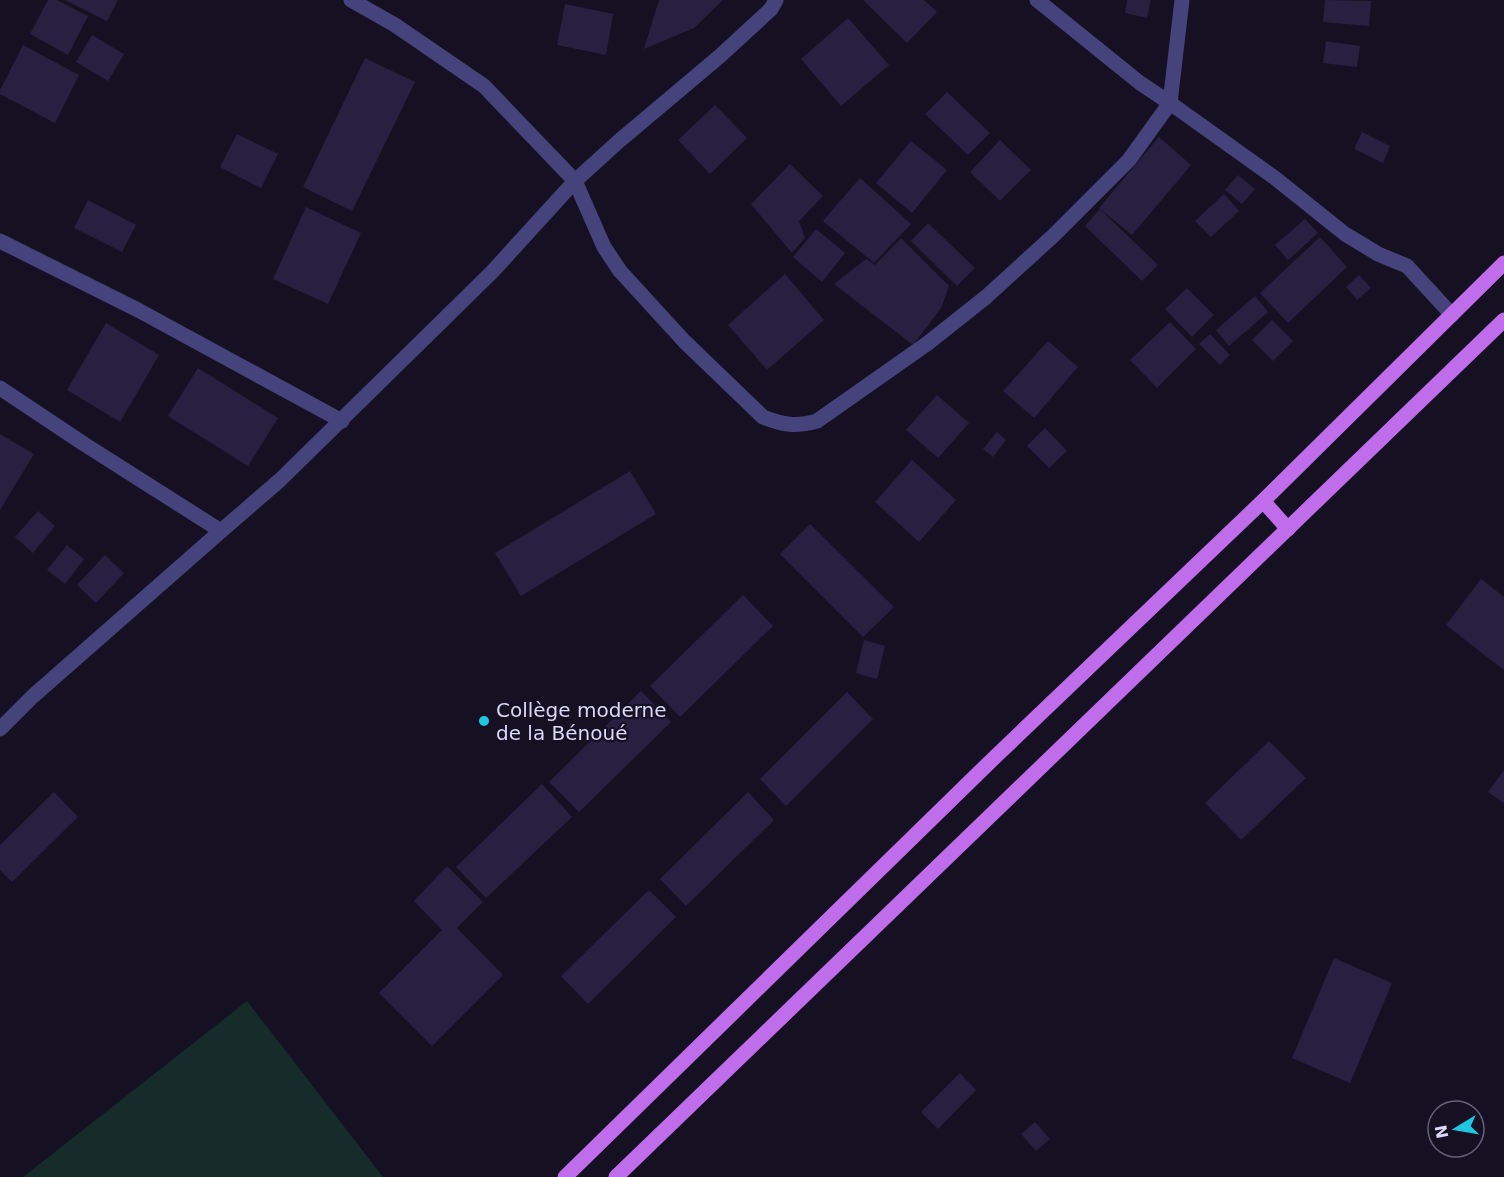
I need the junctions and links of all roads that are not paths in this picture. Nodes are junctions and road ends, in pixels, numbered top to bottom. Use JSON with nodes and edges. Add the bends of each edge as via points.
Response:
{"nodes":[{"id":1,"x":351,"y":0,"type":"edge"},
{"id":2,"x":776,"y":0,"type":"edge"},
{"id":3,"x":1037,"y":0,"type":"edge"},
{"id":4,"x":1182,"y":0,"type":"edge"},
{"id":5,"x":1170,"y":103,"type":"junction"},
{"id":6,"x":575,"y":182,"type":"junction"},
{"id":7,"x":0,"y":241,"type":"edge"},
{"id":8,"x":1504,"y":263,"type":"edge"},
{"id":9,"x":1452,"y":315,"type":"junction"},
{"id":10,"x":1504,"y":320,"type":"edge"},
{"id":11,"x":0,"y":388,"type":"edge"},
{"id":12,"x":342,"y":421,"type":"junction"},
{"id":13,"x":1263,"y":501,"type":"junction"},
{"id":14,"x":1288,"y":529,"type":"junction"},
{"id":15,"x":221,"y":531,"type":"junction"},
{"id":16,"x":0,"y":729,"type":"edge"},
{"id":17,"x":566,"y":1177,"type":"edge"},
{"id":18,"x":616,"y":1177,"type":"edge"}],
"edges":[{"from":1,"to":6,"type":"street","via":[[484,86]]},
{"from":2,"to":6,"type":"street","via":[[720,56]]},
{"from":3,"to":5,"type":"street"},
{"from":4,"to":5,"type":"street"},
{"from":5,"to":6,"type":"street","via":[[1129,160],[986,297],[928,344],[817,421],[800,426],[763,417],[684,341],[620,271],[604,247]]},
{"from":5,"to":9,"type":"street","via":[[1345,234],[1407,266]]},
{"from":6,"to":12,"type":"street","via":[[492,272]]},
{"from":7,"to":12,"type":"street","via":[[138,310]]},
{"from":8,"to":9,"type":"main road"},
{"from":9,"to":13,"type":"main road"},
{"from":10,"to":14,"type":"main road"},
{"from":11,"to":15,"type":"street"},
{"from":12,"to":15,"type":"street"},
{"from":13,"to":14,"type":"main road"},
{"from":13,"to":17,"type":"main road"},
{"from":14,"to":18,"type":"main road"},
{"from":15,"to":16,"type":"street"}]}
